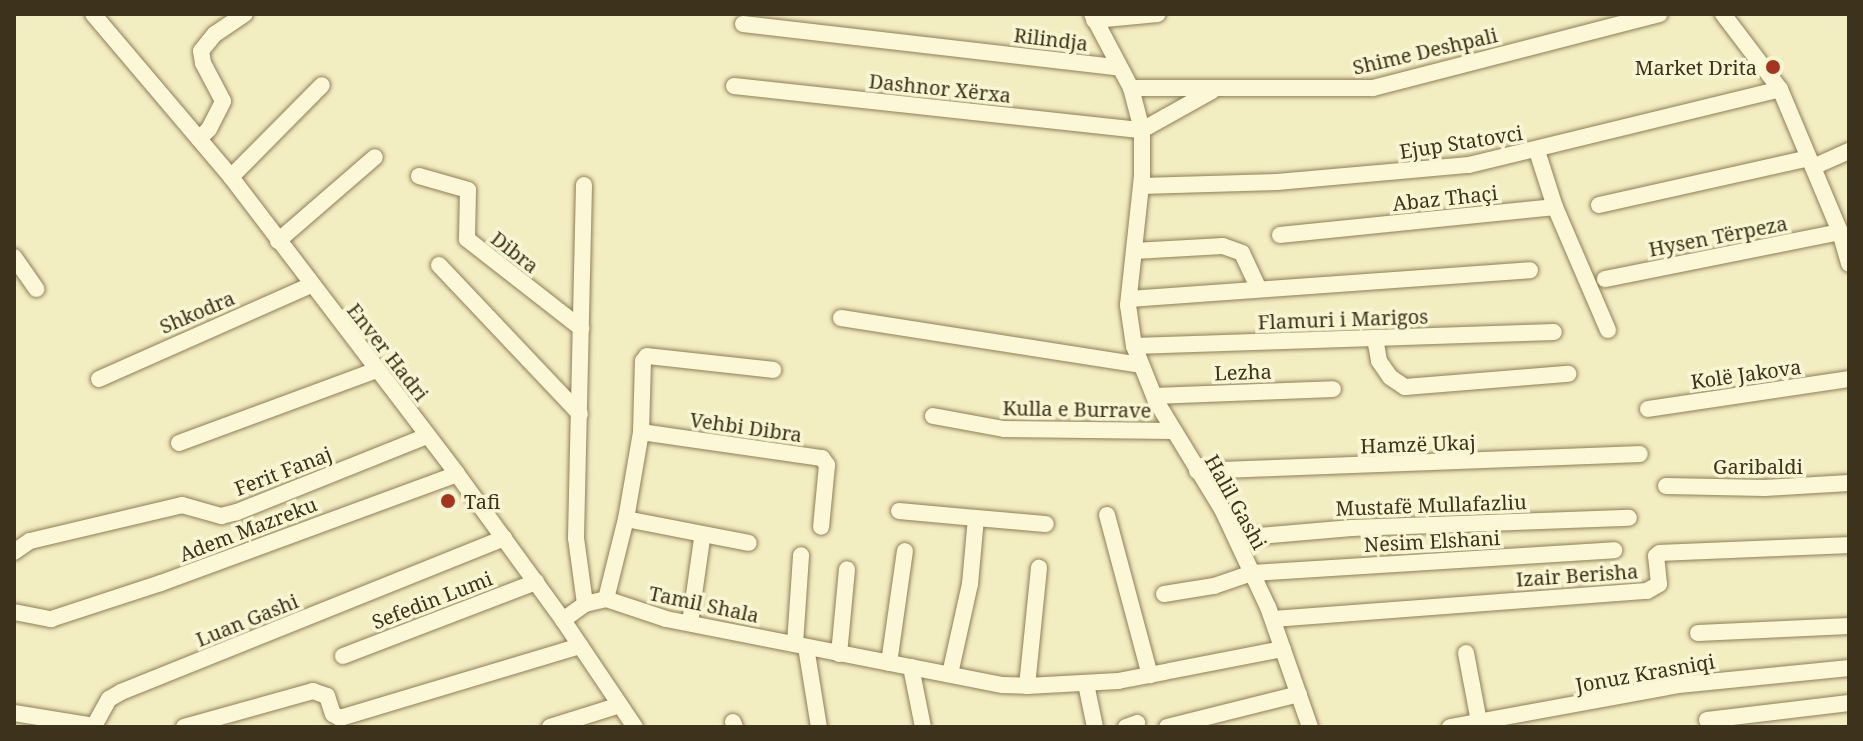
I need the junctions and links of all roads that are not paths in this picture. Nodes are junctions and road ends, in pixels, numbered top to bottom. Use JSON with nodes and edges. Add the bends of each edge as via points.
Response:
{"nodes":[{"id":1,"x":93,"y":14,"type":"edge"},
{"id":2,"x":245,"y":14,"type":"edge"},
{"id":3,"x":1158,"y":14,"type":"edge"},
{"id":4,"x":1660,"y":14,"type":"edge"},
{"id":5,"x":1723,"y":14,"type":"edge"},
{"id":6,"x":1093,"y":17,"type":"edge"},
{"id":7,"x":743,"y":24,"type":"dead end"},
{"id":8,"x":1117,"y":67,"type":"junction"},
{"id":9,"x":322,"y":85,"type":"dead end"},
{"id":10,"x":734,"y":86,"type":"dead end"},
{"id":11,"x":1131,"y":88,"type":"junction"},
{"id":12,"x":1780,"y":89,"type":"junction"},
{"id":13,"x":1213,"y":91,"type":"junction"},
{"id":14,"x":1142,"y":130,"type":"junction"},
{"id":15,"x":199,"y":139,"type":"junction"},
{"id":16,"x":1537,"y":151,"type":"junction"},
{"id":17,"x":1849,"y":151,"type":"edge"},
{"id":18,"x":375,"y":157,"type":"dead end"},
{"id":19,"x":1811,"y":162,"type":"junction"},
{"id":20,"x":419,"y":176,"type":"dead end"},
{"id":21,"x":231,"y":177,"type":"junction"},
{"id":22,"x":584,"y":185,"type":"dead end"},
{"id":23,"x":1141,"y":186,"type":"junction"},
{"id":24,"x":1599,"y":205,"type":"dead end"},
{"id":25,"x":1555,"y":207,"type":"junction"},
{"id":26,"x":1840,"y":232,"type":"junction"},
{"id":27,"x":1280,"y":235,"type":"dead end"},
{"id":28,"x":278,"y":241,"type":"junction"},
{"id":29,"x":1134,"y":251,"type":"junction"},
{"id":30,"x":14,"y":257,"type":"edge"},
{"id":31,"x":1849,"y":264,"type":"edge"},
{"id":32,"x":439,"y":265,"type":"dead end"},
{"id":33,"x":1530,"y":270,"type":"dead end"},
{"id":34,"x":1605,"y":279,"type":"dead end"},
{"id":35,"x":311,"y":285,"type":"junction"},
{"id":36,"x":1258,"y":288,"type":"junction"},
{"id":37,"x":36,"y":289,"type":"dead end"},
{"id":38,"x":1129,"y":299,"type":"junction"},
{"id":39,"x":841,"y":318,"type":"dead end"},
{"id":40,"x":581,"y":328,"type":"junction"},
{"id":41,"x":1608,"y":330,"type":"dead end"},
{"id":42,"x":1554,"y":332,"type":"dead end"},
{"id":43,"x":1375,"y":338,"type":"junction"},
{"id":44,"x":1134,"y":346,"type":"junction"},
{"id":45,"x":1140,"y":365,"type":"junction"},
{"id":46,"x":376,"y":370,"type":"junction"},
{"id":47,"x":773,"y":370,"type":"dead end"},
{"id":48,"x":1568,"y":374,"type":"dead end"},
{"id":49,"x":99,"y":379,"type":"dead end"},
{"id":50,"x":1849,"y":379,"type":"edge"},
{"id":51,"x":1333,"y":389,"type":"dead end"},
{"id":52,"x":1154,"y":396,"type":"junction"},
{"id":53,"x":1648,"y":409,"type":"dead end"},
{"id":54,"x":580,"y":414,"type":"junction"},
{"id":55,"x":933,"y":416,"type":"dead end"},
{"id":56,"x":1173,"y":431,"type":"junction"},
{"id":57,"x":641,"y":432,"type":"junction"},
{"id":58,"x":427,"y":436,"type":"junction"},
{"id":59,"x":179,"y":443,"type":"dead end"},
{"id":60,"x":1640,"y":454,"type":"dead end"},
{"id":61,"x":1197,"y":471,"type":"junction"},
{"id":62,"x":457,"y":474,"type":"junction"},
{"id":63,"x":1849,"y":483,"type":"edge"},
{"id":64,"x":1666,"y":486,"type":"dead end"},
{"id":65,"x":899,"y":511,"type":"dead end"},
{"id":66,"x":1107,"y":515,"type":"dead end"},
{"id":67,"x":976,"y":518,"type":"junction"},
{"id":68,"x":1629,"y":518,"type":"dead end"},
{"id":69,"x":626,"y":519,"type":"junction"},
{"id":70,"x":1046,"y":524,"type":"dead end"},
{"id":71,"x":821,"y":527,"type":"dead end"},
{"id":72,"x":504,"y":538,"type":"junction"},
{"id":73,"x":1236,"y":538,"type":"junction"},
{"id":74,"x":702,"y":539,"type":"dead end"},
{"id":75,"x":749,"y":543,"type":"dead end"},
{"id":76,"x":1849,"y":545,"type":"edge"},
{"id":77,"x":1614,"y":550,"type":"dead end"},
{"id":78,"x":905,"y":551,"type":"dead end"},
{"id":79,"x":14,"y":552,"type":"edge"},
{"id":80,"x":801,"y":555,"type":"dead end"},
{"id":81,"x":1039,"y":568,"type":"dead end"},
{"id":82,"x":847,"y":569,"type":"dead end"},
{"id":83,"x":1252,"y":573,"type":"junction"},
{"id":84,"x":536,"y":582,"type":"junction"},
{"id":85,"x":1164,"y":594,"type":"dead end"},
{"id":86,"x":606,"y":599,"type":"junction"},
{"id":87,"x":585,"y":604,"type":"junction"},
{"id":88,"x":14,"y":612,"type":"edge"},
{"id":89,"x":1273,"y":619,"type":"junction"},
{"id":90,"x":563,"y":620,"type":"junction"},
{"id":91,"x":690,"y":623,"type":"junction"},
{"id":92,"x":1849,"y":626,"type":"edge"},
{"id":93,"x":1698,"y":633,"type":"dead end"},
{"id":94,"x":580,"y":646,"type":"junction"},
{"id":95,"x":801,"y":646,"type":"junction"},
{"id":96,"x":1283,"y":649,"type":"junction"},
{"id":97,"x":1466,"y":653,"type":"dead end"},
{"id":98,"x":839,"y":654,"type":"junction"},
{"id":99,"x":343,"y":656,"type":"dead end"},
{"id":100,"x":889,"y":663,"type":"junction"},
{"id":101,"x":911,"y":667,"type":"junction"},
{"id":102,"x":1849,"y":668,"type":"edge"},
{"id":103,"x":950,"y":674,"type":"junction"},
{"id":104,"x":1150,"y":675,"type":"junction"},
{"id":105,"x":1086,"y":684,"type":"junction"},
{"id":106,"x":1027,"y":686,"type":"junction"},
{"id":107,"x":1299,"y":694,"type":"junction"},
{"id":108,"x":1849,"y":703,"type":"edge"},
{"id":109,"x":620,"y":705,"type":"junction"},
{"id":110,"x":14,"y":713,"type":"edge"},
{"id":111,"x":1707,"y":720,"type":"dead end"},
{"id":112,"x":1479,"y":722,"type":"junction"},
{"id":113,"x":184,"y":727,"type":"edge"},
{"id":114,"x":550,"y":727,"type":"edge"},
{"id":115,"x":635,"y":727,"type":"edge"},
{"id":116,"x":819,"y":727,"type":"edge"},
{"id":117,"x":923,"y":727,"type":"edge"},
{"id":118,"x":1095,"y":727,"type":"edge"},
{"id":119,"x":1167,"y":727,"type":"edge"},
{"id":120,"x":1310,"y":727,"type":"edge"},
{"id":121,"x":1450,"y":727,"type":"edge"}],
"edges":[{"from":1,"to":15,"type":"street","name":"Enver Hadri"},
{"from":2,"to":15,"type":"street","via":[[215,34],[201,51],[223,101]]},
{"from":3,"to":6,"type":"street"},
{"from":4,"to":13,"type":"street","name":"Shime Deshpali","via":[[1373,88]]},
{"from":5,"to":12,"type":"street"},
{"from":6,"to":8,"type":"street","name":"Halil Gashi"},
{"from":7,"to":8,"type":"street","name":"Rilindja"},
{"from":8,"to":11,"type":"street","name":"Halil Gashi"},
{"from":9,"to":21,"type":"street"},
{"from":10,"to":14,"type":"street","name":"Dashnor Xërxa"},
{"from":11,"to":13,"type":"street","name":"Shime Deshpali"},
{"from":11,"to":14,"type":"street","name":"Halil Gashi"},
{"from":12,"to":16,"type":"street","name":"Ejup Statovci"},
{"from":12,"to":19,"type":"street"},
{"from":13,"to":14,"type":"street"},
{"from":14,"to":23,"type":"street","name":"Halil Gashi"},
{"from":15,"to":21,"type":"street","name":"Enver Hadri"},
{"from":16,"to":23,"type":"street","name":"Ejup Statovci","via":[[1399,172]]},
{"from":16,"to":25,"type":"street"},
{"from":17,"to":19,"type":"street"},
{"from":18,"to":28,"type":"street"},
{"from":19,"to":24,"type":"street"},
{"from":19,"to":26,"type":"street"},
{"from":20,"to":40,"type":"street","name":"Dibra","via":[[468,190],[467,239]]},
{"from":21,"to":28,"type":"street","name":"Enver Hadri"},
{"from":22,"to":40,"type":"street"},
{"from":23,"to":29,"type":"street","name":"Halil Gashi"},
{"from":25,"to":27,"type":"street","name":"Abaz Thaçi"},
{"from":25,"to":41,"type":"street"},
{"from":26,"to":31,"type":"street"},
{"from":26,"to":34,"type":"street","name":"Hysen Tërpeza"},
{"from":28,"to":35,"type":"street","name":"Enver Hadri"},
{"from":29,"to":36,"type":"street","via":[[1223,246],[1242,253]]},
{"from":29,"to":38,"type":"street","name":"Halil Gashi"},
{"from":30,"to":37,"type":"street"},
{"from":32,"to":54,"type":"street"},
{"from":33,"to":36,"type":"street"},
{"from":35,"to":46,"type":"street","name":"Enver Hadri"},
{"from":35,"to":49,"type":"street","name":"Shkodra"},
{"from":36,"to":38,"type":"street"},
{"from":38,"to":44,"type":"street","name":"Halil Gashi"},
{"from":39,"to":45,"type":"street"},
{"from":40,"to":54,"type":"street"},
{"from":42,"to":43,"type":"street","name":"Flamuri i Marigos"},
{"from":43,"to":44,"type":"street","name":"Flamuri i Marigos"},
{"from":43,"to":48,"type":"street","via":[[1379,361],[1405,387]]},
{"from":44,"to":45,"type":"street","name":"Halil Gashi"},
{"from":45,"to":52,"type":"street","name":"Halil Gashi"},
{"from":46,"to":58,"type":"street","name":"Enver Hadri"},
{"from":46,"to":59,"type":"street"},
{"from":47,"to":57,"type":"street","via":[[647,356]]},
{"from":50,"to":53,"type":"street","name":"Kolë Jakova"},
{"from":51,"to":52,"type":"street","name":"Lezha"},
{"from":52,"to":56,"type":"street","name":"Halil Gashi"},
{"from":54,"to":87,"type":"street","via":[[576,538]]},
{"from":55,"to":56,"type":"street","name":"Kulla e Burrave","via":[[1004,429]]},
{"from":56,"to":61,"type":"street","name":"Halil Gashi"},
{"from":57,"to":69,"type":"street"},
{"from":57,"to":71,"type":"street","name":"Vehbi Dibra","via":[[822,458],[827,465]]},
{"from":58,"to":62,"type":"street","name":"Enver Hadri"},
{"from":58,"to":79,"type":"street","name":"Ferit Fanaj","via":[[237,512],[221,516],[182,505],[30,541]]},
{"from":60,"to":61,"type":"street","name":"Hamzë Ukaj"},
{"from":61,"to":73,"type":"street","name":"Halil Gashi"},
{"from":62,"to":72,"type":"street","name":"Enver Hadri"},
{"from":62,"to":88,"type":"street","name":"Adem Mazreku","via":[[51,619]]},
{"from":63,"to":64,"type":"street","name":"Garibaldi"},
{"from":65,"to":67,"type":"street"},
{"from":66,"to":104,"type":"street"},
{"from":67,"to":70,"type":"street"},
{"from":67,"to":103,"type":"street","via":[[970,584]]},
{"from":68,"to":73,"type":"street","name":"Mustafë Mullafazliu","via":[[1325,529]]},
{"from":69,"to":75,"type":"street"},
{"from":69,"to":86,"type":"street"},
{"from":72,"to":84,"type":"street","name":"Enver Hadri"},
{"from":72,"to":110,"type":"street","name":"Luan Gashi","via":[[121,692],[109,699],[94,726]]},
{"from":73,"to":83,"type":"street","name":"Halil Gashi"},
{"from":74,"to":91,"type":"street"},
{"from":76,"to":89,"type":"street","name":"Izair Berisha","via":[[1660,553],[1659,584],[1647,591]]},
{"from":77,"to":83,"type":"street","name":"Nesim Elshani"},
{"from":78,"to":100,"type":"street"},
{"from":80,"to":95,"type":"street"},
{"from":81,"to":106,"type":"street"},
{"from":82,"to":98,"type":"street"},
{"from":83,"to":85,"type":"street","name":"Nesim Elshani"},
{"from":83,"to":89,"type":"street","name":"Halil Gashi"},
{"from":84,"to":90,"type":"street","name":"Enver Hadri"},
{"from":84,"to":99,"type":"street","name":"Sefedin Lumi"},
{"from":86,"to":87,"type":"street"},
{"from":86,"to":91,"type":"street","name":"Tamil Shala"},
{"from":87,"to":90,"type":"street"},
{"from":89,"to":96,"type":"street","name":"Halil Gashi"},
{"from":90,"to":94,"type":"street","name":"Enver Hadri"},
{"from":91,"to":95,"type":"street","name":"Tamil Shala"},
{"from":92,"to":93,"type":"street"},
{"from":94,"to":109,"type":"street","name":"Enver Hadri"},
{"from":94,"to":113,"type":"street","via":[[340,718],[327,696],[313,691]]},
{"from":95,"to":98,"type":"street","name":"Tamil Shala"},
{"from":95,"to":116,"type":"street"},
{"from":96,"to":104,"type":"street","name":"Tamil Shala"},
{"from":96,"to":107,"type":"street","name":"Halil Gashi"},
{"from":97,"to":112,"type":"street"},
{"from":98,"to":100,"type":"street","name":"Tamil Shala"},
{"from":100,"to":101,"type":"street","name":"Tamil Shala"},
{"from":101,"to":103,"type":"street","name":"Tamil Shala"},
{"from":101,"to":117,"type":"street"},
{"from":102,"to":112,"type":"street","name":"Jonuz Krasniqi","via":[[1679,685]]},
{"from":103,"to":106,"type":"street","name":"Tamil Shala"},
{"from":104,"to":105,"type":"street","name":"Tamil Shala"},
{"from":105,"to":106,"type":"street","name":"Tamil Shala"},
{"from":105,"to":118,"type":"street"},
{"from":107,"to":119,"type":"street"},
{"from":107,"to":120,"type":"street","name":"Halil Gashi"},
{"from":108,"to":111,"type":"street"},
{"from":109,"to":114,"type":"street"},
{"from":109,"to":115,"type":"street","name":"Enver Hadri"},
{"from":112,"to":121,"type":"street","name":"Jonuz Krasniqi"}]}
